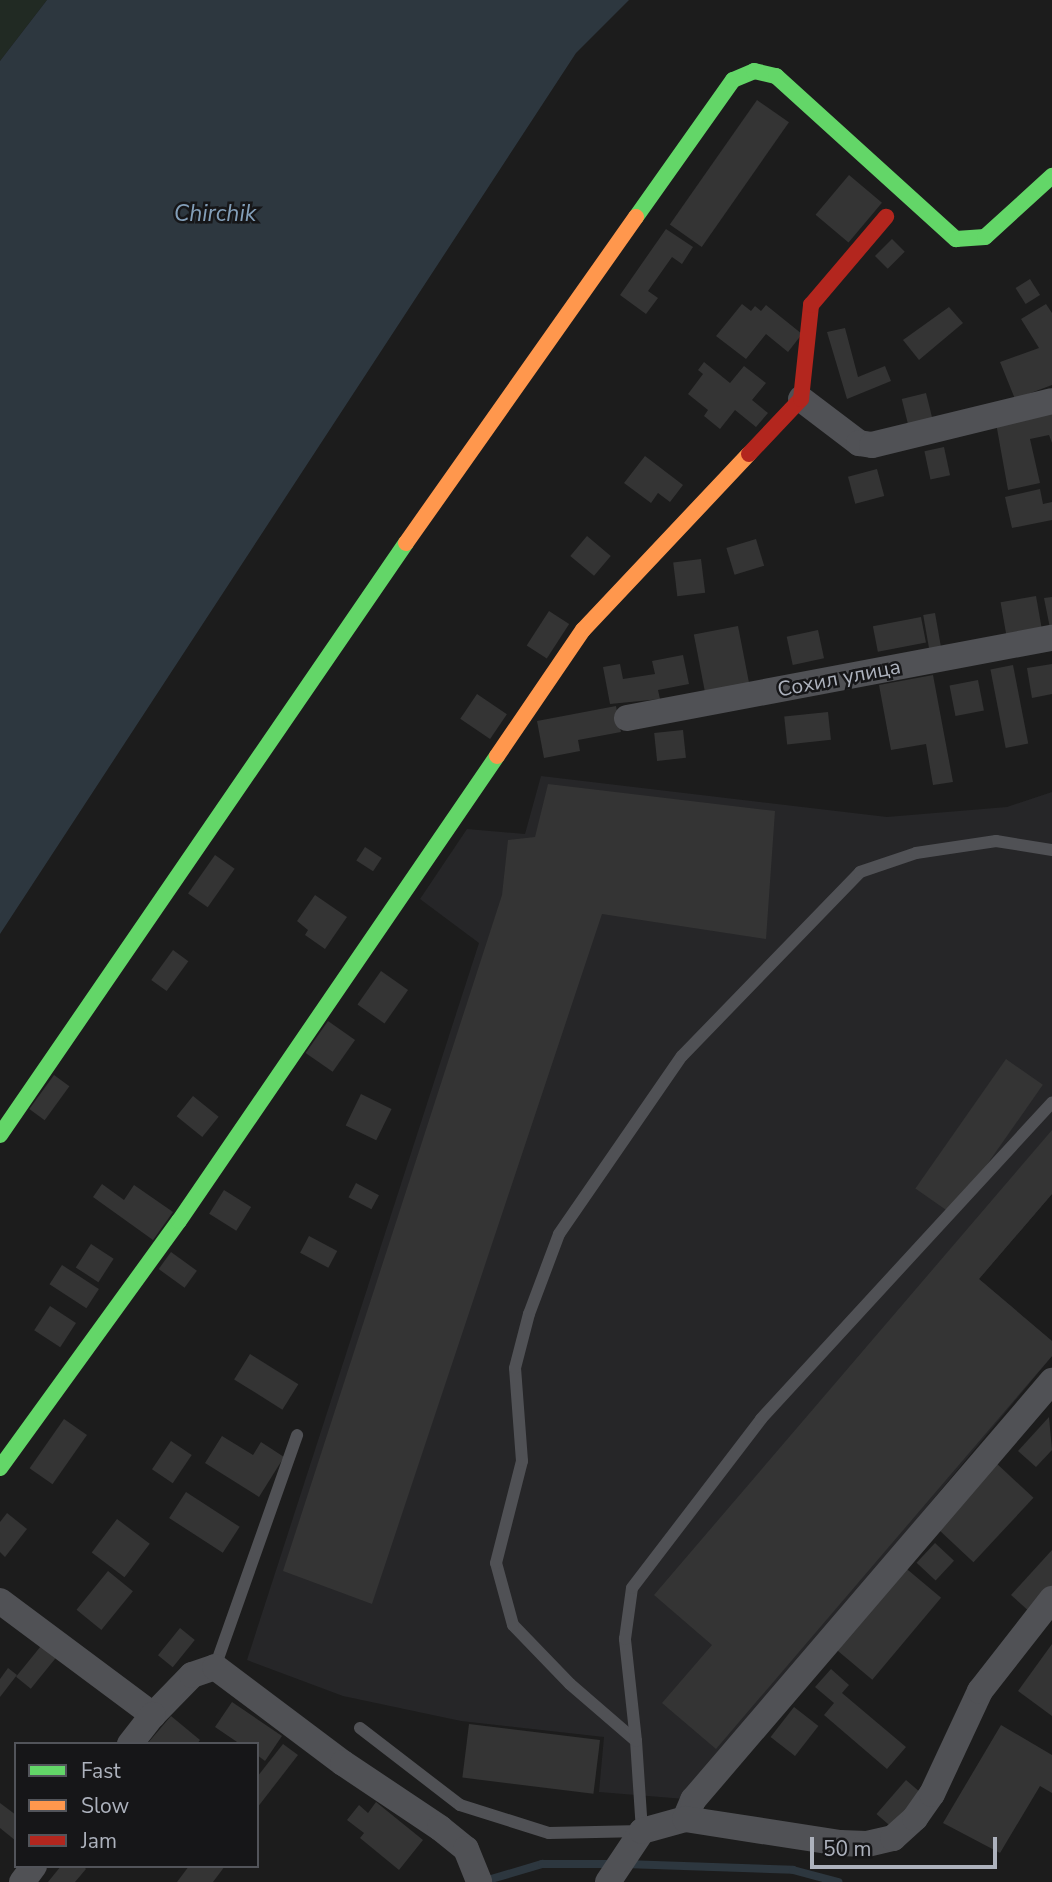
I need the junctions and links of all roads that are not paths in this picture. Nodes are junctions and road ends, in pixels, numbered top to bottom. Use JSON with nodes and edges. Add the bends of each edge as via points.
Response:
{"nodes":[{"id":1,"x":1052,"y":176,"type":"edge"},
{"id":2,"x":886,"y":217,"type":"dead end"},
{"id":3,"x":801,"y":399,"type":"junction"},
{"id":4,"x":1052,"y":401,"type":"edge"},
{"id":5,"x":1052,"y":638,"type":"edge"},
{"id":6,"x":627,"y":718,"type":"dead end"},
{"id":7,"x":1052,"y":850,"type":"edge"},
{"id":8,"x":1052,"y":1103,"type":"edge"},
{"id":9,"x":0,"y":1135,"type":"edge"},
{"id":10,"x":1052,"y":1381,"type":"edge"},
{"id":11,"x":297,"y":1434,"type":"dead end"},
{"id":12,"x":0,"y":1468,"type":"edge"},
{"id":13,"x":1052,"y":1599,"type":"edge"},
{"id":14,"x":0,"y":1601,"type":"edge"},
{"id":15,"x":215,"y":1667,"type":"junction"},
{"id":16,"x":153,"y":1715,"type":"junction"},
{"id":17,"x":360,"y":1728,"type":"dead end"},
{"id":18,"x":636,"y":1741,"type":"junction"},
{"id":19,"x":132,"y":1742,"type":"edge"},
{"id":20,"x":685,"y":1819,"type":"junction"},
{"id":21,"x":642,"y":1831,"type":"junction"},
{"id":22,"x":479,"y":1882,"type":"edge"},
{"id":23,"x":608,"y":1882,"type":"edge"}],
"edges":[{"from":1,"to":9,"type":"street","via":[[985,237],[956,239],[943,232],[776,76],[754,71],[733,80],[371,593]]},
{"from":2,"to":3,"type":"street","via":[[811,305]]},
{"from":3,"to":4,"type":"street","via":[[859,443],[872,445]]},
{"from":3,"to":12,"type":"street","via":[[583,630],[179,1221]]},
{"from":5,"to":6,"type":"street","name":"Сохил улица"},
{"from":7,"to":18,"type":"lane","via":[[996,841],[916,853],[860,872],[682,1056],[559,1234],[529,1314],[515,1368],[522,1461],[496,1563],[513,1625],[570,1684]]},
{"from":8,"to":18,"type":"lane","via":[[761,1419],[632,1588],[625,1639]]},
{"from":10,"to":20,"type":"street","via":[[693,1800]]},
{"from":11,"to":15,"type":"lane"},
{"from":13,"to":20,"type":"street","via":[[980,1691],[932,1794],[893,1838],[867,1844],[840,1843]]},
{"from":14,"to":16,"type":"street"},
{"from":15,"to":16,"type":"street","via":[[192,1675]]},
{"from":15,"to":22,"type":"street","via":[[466,1849]]},
{"from":16,"to":19,"type":"street"},
{"from":17,"to":21,"type":"lane","via":[[460,1805],[549,1833]]},
{"from":18,"to":21,"type":"lane"},
{"from":20,"to":21,"type":"street"},
{"from":21,"to":23,"type":"street"}]}
